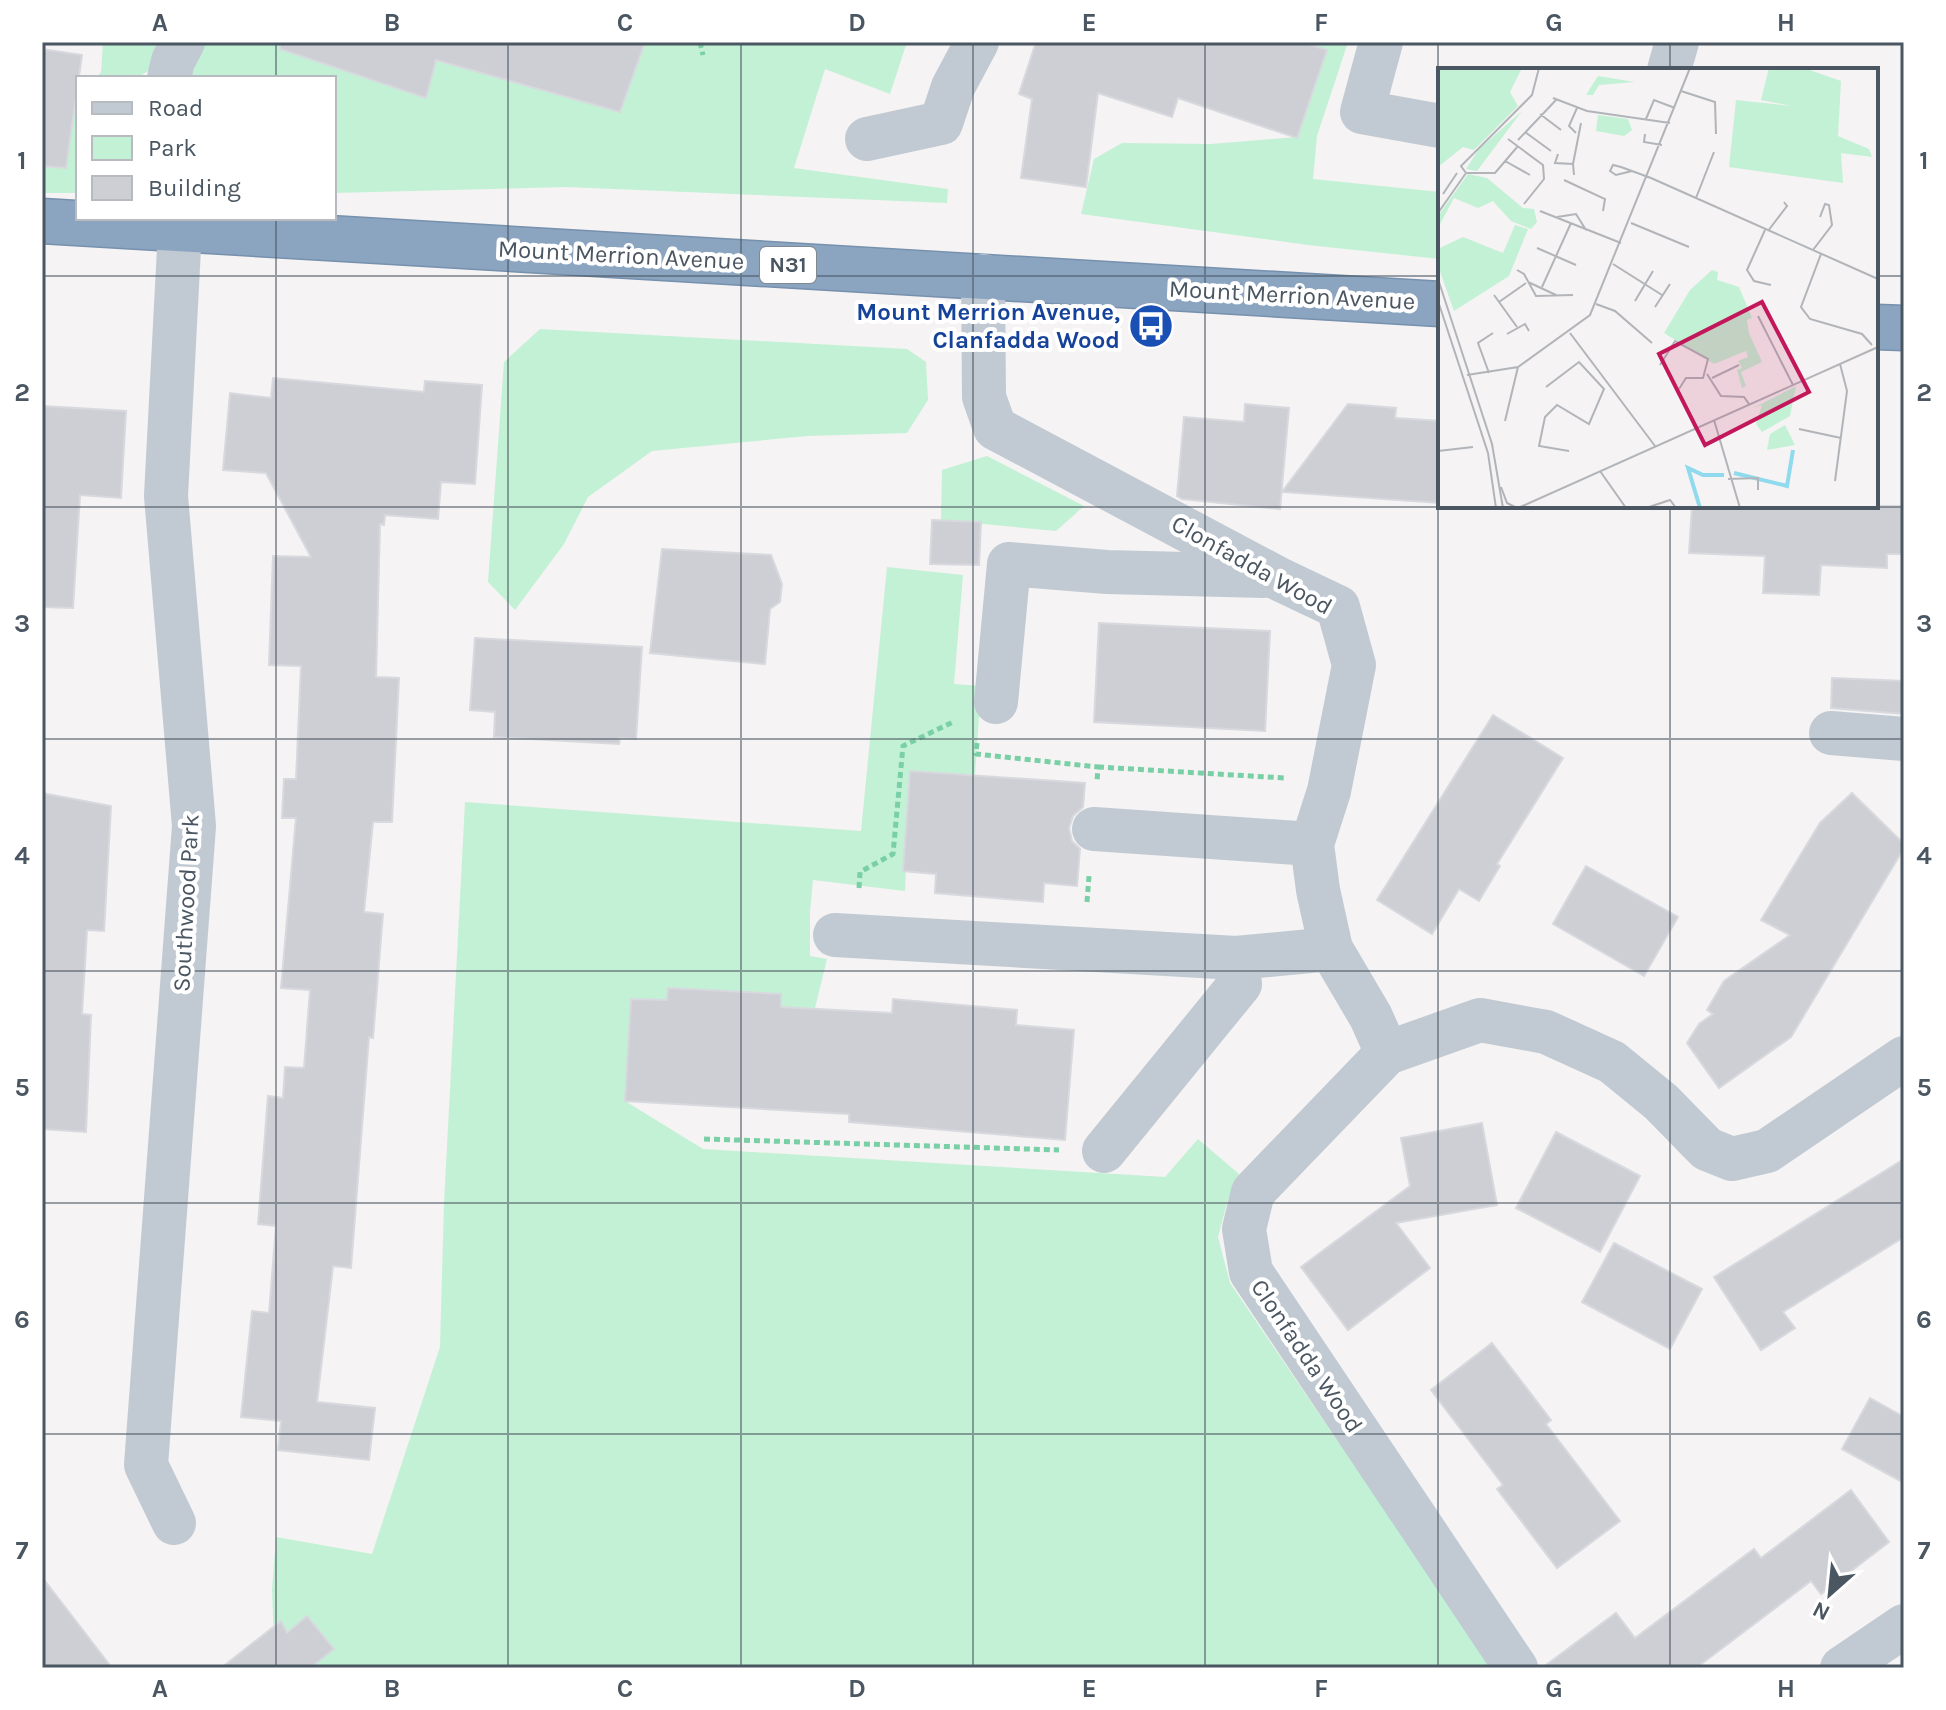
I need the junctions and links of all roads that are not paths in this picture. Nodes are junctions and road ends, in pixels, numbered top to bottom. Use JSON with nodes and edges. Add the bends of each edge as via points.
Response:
{"nodes":[{"id":1,"x":977,"y":42,"type":"edge"},
{"id":2,"x":1381,"y":42,"type":"edge"},
{"id":3,"x":1677,"y":42,"type":"edge"},
{"id":4,"x":1670,"y":68,"type":"edge"},
{"id":5,"x":1438,"y":126,"type":"edge"},
{"id":6,"x":867,"y":139,"type":"dead end"},
{"id":7,"x":42,"y":221,"type":"edge"},
{"id":8,"x":136,"y":222,"type":"edge"},
{"id":9,"x":180,"y":229,"type":"junction"},
{"id":10,"x":983,"y":276,"type":"junction"},
{"id":11,"x":1438,"y":304,"type":"edge"},
{"id":12,"x":1878,"y":327,"type":"edge"},
{"id":13,"x":1904,"y":328,"type":"edge"},
{"id":14,"x":1277,"y":578,"type":"junction"},
{"id":15,"x":996,"y":702,"type":"road end"},
{"id":16,"x":1831,"y":733,"type":"dead end"},
{"id":17,"x":1904,"y":739,"type":"edge"},
{"id":18,"x":1094,"y":829,"type":"dead end"},
{"id":19,"x":1299,"y":844,"type":"junction"},
{"id":20,"x":846,"y":936,"type":"road end"},
{"id":21,"x":1331,"y":949,"type":"junction"},
{"id":22,"x":1236,"y":958,"type":"junction"},
{"id":23,"x":1387,"y":1053,"type":"junction"},
{"id":24,"x":1904,"y":1058,"type":"edge"},
{"id":25,"x":1104,"y":1151,"type":"road end"},
{"id":26,"x":174,"y":1523,"type":"dead end"},
{"id":27,"x":1904,"y":1626,"type":"edge"},
{"id":28,"x":1516,"y":1668,"type":"edge"},
{"id":29,"x":1842,"y":1668,"type":"edge"}],
"edges":[{"from":1,"to":6,"type":"street","via":[[941,123]]},
{"from":2,"to":5,"type":"street","via":[[1362,112]]},
{"from":3,"to":4,"type":"street"},
{"from":7,"to":8,"type":"highway","name":"Mount Merrion Avenue","number":"N31"},
{"from":8,"to":9,"type":"highway","name":"Mount Merrion Avenue","number":"N31"},
{"from":9,"to":10,"type":"highway","name":"Mount Merrion Avenue","number":"N31"},
{"from":9,"to":26,"type":"street","name":"Southwood Park","via":[[166,496],[194,826],[146,1465]]},
{"from":10,"to":11,"type":"highway","name":"Mount Merrion Avenue","number":"N31"},
{"from":10,"to":14,"type":"street","name":"Clonfadda Wood","via":[[984,397],[995,428]]},
{"from":12,"to":13,"type":"highway"},
{"from":14,"to":15,"type":"street","via":[[1009,564]]},
{"from":14,"to":19,"type":"street","name":"Clonfadda Wood","via":[[1338,607],[1354,665],[1329,791]]},
{"from":16,"to":17,"type":"street"},
{"from":18,"to":19,"type":"street"},
{"from":19,"to":21,"type":"street","name":"Clonfadda Wood","via":[[1318,890]]},
{"from":20,"to":22,"type":"street"},
{"from":21,"to":22,"type":"street"},
{"from":21,"to":23,"type":"street","name":"Clonfadda Wood"},
{"from":22,"to":25,"type":"street","via":[[1240,984]]},
{"from":23,"to":24,"type":"street","name":"Clonfadda Wood","via":[[1480,1020],[1546,1032],[1612,1062],[1707,1149],[1732,1159],[1767,1151]]},
{"from":23,"to":28,"type":"street","name":"Clonfadda Wood","via":[[1253,1192],[1244,1229],[1251,1272]]},
{"from":27,"to":29,"type":"street"}]}
